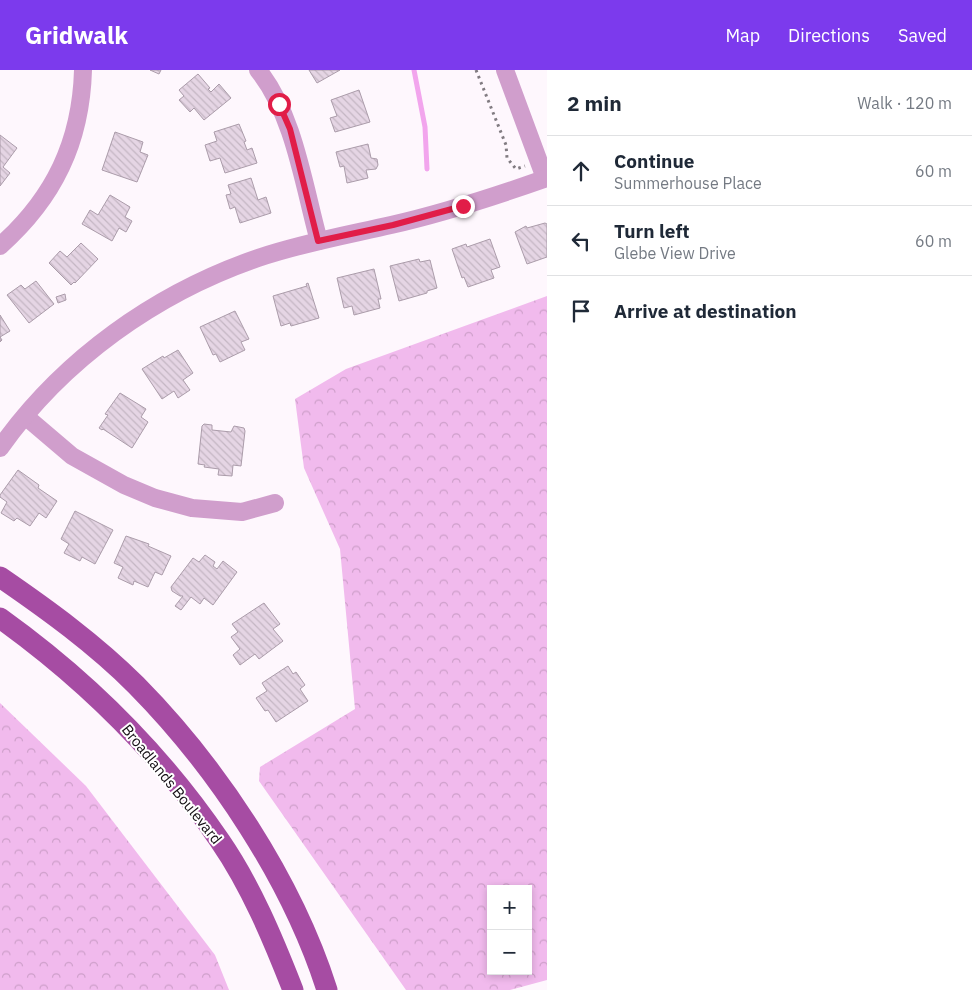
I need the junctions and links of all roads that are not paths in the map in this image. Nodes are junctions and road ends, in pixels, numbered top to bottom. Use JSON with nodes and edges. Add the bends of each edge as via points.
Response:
{"nodes":[{"id":1,"x":83,"y":70,"type":"edge"},
{"id":2,"x":258,"y":70,"type":"edge"},
{"id":3,"x":504,"y":70,"type":"edge"},
{"id":4,"x":546,"y":178,"type":"edge"},
{"id":5,"x":318,"y":241,"type":"junction"},
{"id":6,"x":0,"y":246,"type":"edge"},
{"id":7,"x":25,"y":416,"type":"junction"},
{"id":8,"x":0,"y":448,"type":"edge"},
{"id":9,"x":275,"y":503,"type":"dead end"},
{"id":10,"x":0,"y":577,"type":"edge"},
{"id":11,"x":0,"y":618,"type":"edge"},
{"id":12,"x":293,"y":990,"type":"edge"},
{"id":13,"x":328,"y":990,"type":"edge"}],
"edges":[{"from":1,"to":6,"type":"street","via":[[78,119],[62,166],[37,208]]},
{"from":2,"to":5,"type":"street","via":[[290,129]]},
{"from":3,"to":4,"type":"street"},
{"from":4,"to":5,"type":"street","via":[[393,225]]},
{"from":5,"to":7,"type":"street","via":[[226,270],[164,301],[91,351]]},
{"from":7,"to":8,"type":"street"},
{"from":7,"to":9,"type":"street","via":[[72,456],[155,498],[192,508],[242,512]]},
{"from":10,"to":13,"type":"main road","via":[[96,648],[136,685],[182,736],[242,816],[267,857],[316,955]]},
{"from":11,"to":12,"type":"main road","name":"Broadlands Boulevard","via":[[75,677],[115,715],[185,794],[221,841],[244,881],[275,943]]}]}
